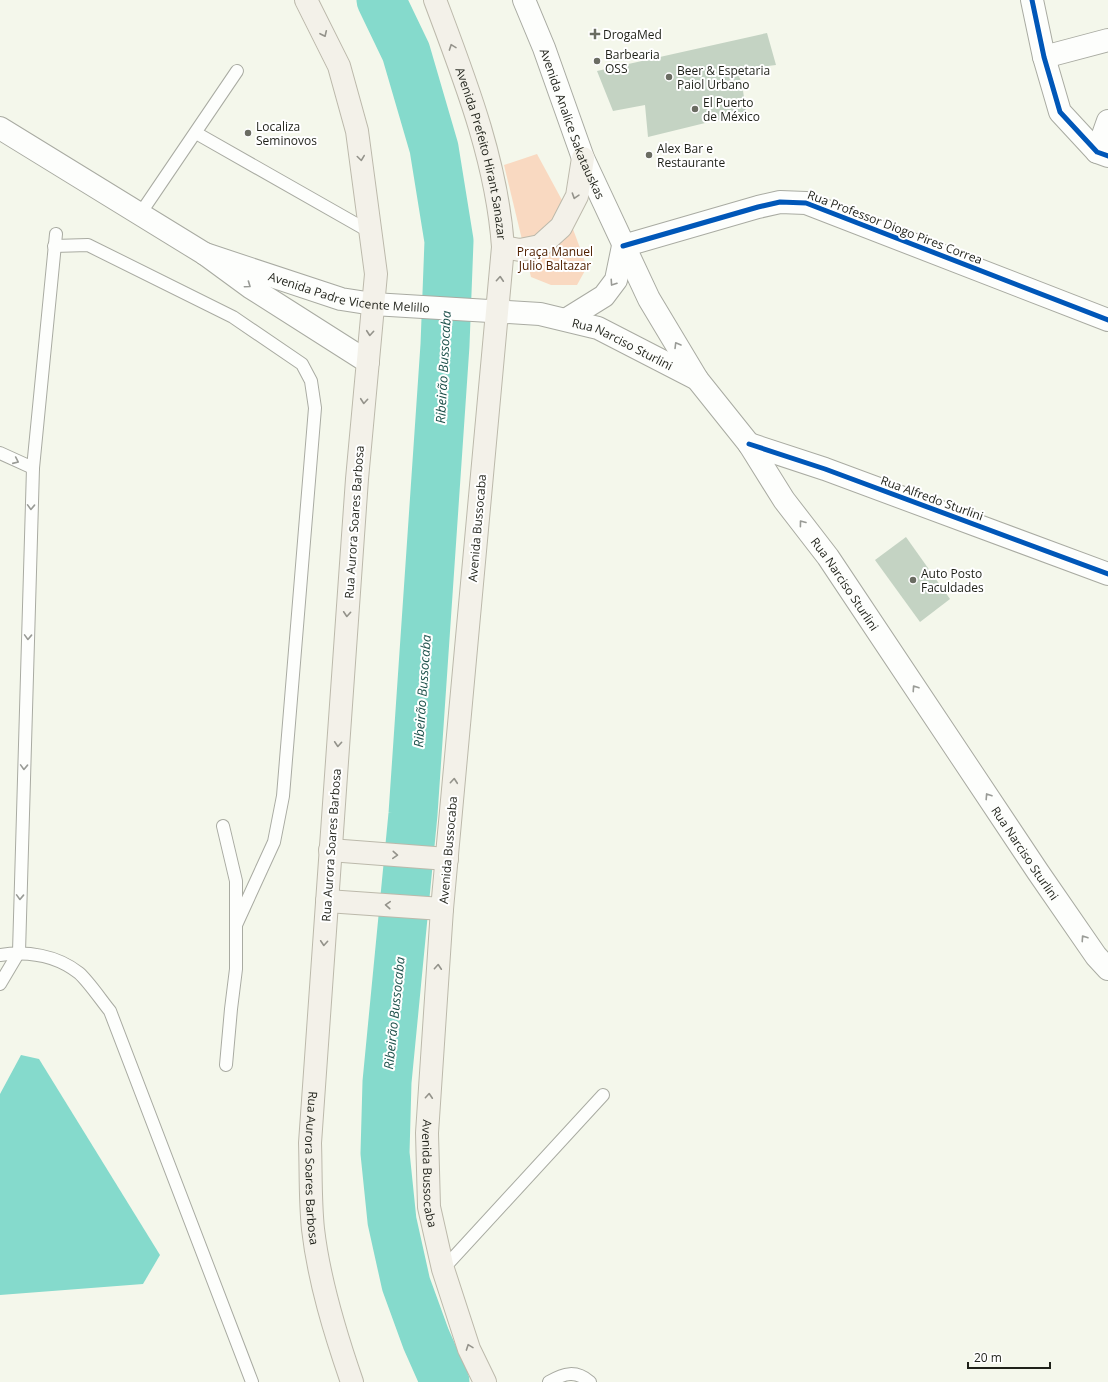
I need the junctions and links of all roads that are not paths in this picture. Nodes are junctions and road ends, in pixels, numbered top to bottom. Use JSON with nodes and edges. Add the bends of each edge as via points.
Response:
{"nodes":[{"id":1,"x":306,"y":0,"type":"edge"},
{"id":2,"x":435,"y":0,"type":"edge"},
{"id":3,"x":524,"y":0,"type":"edge"},
{"id":4,"x":1032,"y":0,"type":"edge"},
{"id":5,"x":1108,"y":40,"type":"edge"},
{"id":6,"x":1044,"y":57,"type":"junction"},
{"id":7,"x":237,"y":70,"type":"dead end"},
{"id":8,"x":1108,"y":121,"type":"edge"},
{"id":9,"x":0,"y":128,"type":"edge"},
{"id":10,"x":196,"y":133,"type":"junction"},
{"id":11,"x":1102,"y":154,"type":"edge"},
{"id":12,"x":583,"y":158,"type":"junction"},
{"id":13,"x":140,"y":214,"type":"junction"},
{"id":14,"x":372,"y":233,"type":"junction"},
{"id":15,"x":503,"y":246,"type":"junction"},
{"id":16,"x":623,"y":246,"type":"junction"},
{"id":17,"x":205,"y":254,"type":"junction"},
{"id":18,"x":373,"y":304,"type":"junction"},
{"id":19,"x":490,"y":311,"type":"junction"},
{"id":20,"x":567,"y":319,"type":"junction"},
{"id":21,"x":1108,"y":320,"type":"edge"},
{"id":22,"x":368,"y":362,"type":"junction"},
{"id":23,"x":697,"y":379,"type":"junction"},
{"id":24,"x":749,"y":444,"type":"junction"},
{"id":25,"x":0,"y":453,"type":"edge"},
{"id":26,"x":33,"y":468,"type":"junction"},
{"id":27,"x":1108,"y":574,"type":"edge"},
{"id":28,"x":223,"y":826,"type":"dead end"},
{"id":29,"x":330,"y":850,"type":"junction"},
{"id":30,"x":439,"y":858,"type":"junction"},
{"id":31,"x":337,"y":901,"type":"junction"},
{"id":32,"x":434,"y":908,"type":"junction"},
{"id":33,"x":236,"y":925,"type":"junction"},
{"id":34,"x":19,"y":952,"type":"junction"},
{"id":35,"x":0,"y":955,"type":"edge"},
{"id":36,"x":1108,"y":969,"type":"edge"},
{"id":37,"x":0,"y":984,"type":"edge"},
{"id":38,"x":226,"y":1065,"type":"dead end"},
{"id":39,"x":603,"y":1095,"type":"dead end"},
{"id":40,"x":443,"y":1269,"type":"junction"},
{"id":41,"x":252,"y":1382,"type":"edge"},
{"id":42,"x":352,"y":1382,"type":"edge"},
{"id":43,"x":485,"y":1382,"type":"edge"},
{"id":44,"x":549,"y":1382,"type":"edge"},
{"id":45,"x":590,"y":1382,"type":"edge"}],
"edges":[{"from":1,"to":14,"type":"main road","one_way":true,"via":[[339,66],[357,131]]},
{"from":15,"to":2,"type":"main road","name":"Avenida Prefeito Hirant Sanazar","one_way":true,"via":[[500,212],[472,98]]},
{"from":3,"to":12,"type":"street","name":"Avenida Analice Sakatauskas"},
{"from":4,"to":6,"type":"street"},
{"from":5,"to":6,"type":"street"},
{"from":6,"to":11,"type":"street","via":[[1060,112]]},
{"from":7,"to":10,"type":"lane"},
{"from":8,"to":11,"type":"street"},
{"from":9,"to":13,"type":"street","name":"Avenida Padre Vicente Melillo"},
{"from":10,"to":13,"type":"lane"},
{"from":10,"to":14,"type":"lane"},
{"from":12,"to":15,"type":"main road","one_way":true,"via":[[577,196],[561,227],[540,246],[520,250]]},
{"from":12,"to":16,"type":"street","name":"Avenida Analice Sakatauskas"},
{"from":13,"to":17,"type":"street","name":"Avenida Padre Vicente Melillo"},
{"from":14,"to":18,"type":"main road","via":[[376,274]]},
{"from":19,"to":15,"type":"main road","name":"Avenida Prefeito Hirant Sanazar","one_way":true},
{"from":16,"to":20,"type":"street","one_way":true,"via":[[616,280],[604,296]]},
{"from":16,"to":21,"type":"street","name":"Rua Professor Diogo Pires Correa","via":[[758,207],[780,202],[806,203]]},
{"from":23,"to":16,"type":"street","name":"Avenida Analice Sakatauskas","one_way":true,"via":[[649,299]]},
{"from":17,"to":18,"type":"street","name":"Avenida Padre Vicente Melillo","via":[[342,299]]},
{"from":17,"to":22,"type":"street","name":"Avenida Padre Vicente Melillo","one_way":true,"via":[[250,287]]},
{"from":18,"to":19,"type":"street","name":"Avenida Padre Vicente Melillo"},
{"from":18,"to":22,"type":"main road","name":"Rua Aurora Soares Barbosa","one_way":true},
{"from":19,"to":20,"type":"street","name":"Rua Narciso Sturlini","via":[[540,314]]},
{"from":30,"to":19,"type":"main road","name":"Avenida Bussocaba","one_way":true},
{"from":20,"to":23,"type":"street","name":"Rua Narciso Sturlini","via":[[598,328]]},
{"from":22,"to":29,"type":"main road","name":"Rua Aurora Soares Barbosa","one_way":true},
{"from":23,"to":24,"type":"street","name":"Rua Narciso Sturlini"},
{"from":24,"to":27,"type":"street","name":"Rua Alfredo Sturlini","via":[[825,469]]},
{"from":36,"to":24,"type":"street","name":"Rua Narciso Sturlini","one_way":true,"via":[[1096,956],[1038,872],[828,558],[784,500]]},
{"from":25,"to":26,"type":"lane","one_way":true},
{"from":26,"to":33,"type":"lane","via":[[55,240],[88,245],[233,317],[302,364],[311,381],[315,408],[283,796],[274,842]]},
{"from":26,"to":34,"type":"lane","one_way":true},
{"from":28,"to":33,"type":"lane","via":[[236,881]]},
{"from":29,"to":30,"type":"main road","one_way":true},
{"from":29,"to":31,"type":"main road","name":"Rua Aurora Soares Barbosa"},
{"from":30,"to":32,"type":"main road","name":"Avenida Bussocaba"},
{"from":32,"to":31,"type":"main road","one_way":true},
{"from":31,"to":42,"type":"main road","name":"Rua Aurora Soares Barbosa","one_way":true,"via":[[310,1143],[313,1229],[336,1333]]},
{"from":40,"to":32,"type":"main road","name":"Avenida Bussocaba","one_way":true,"via":[[429,1207],[427,1133]]},
{"from":33,"to":38,"type":"lane","via":[[236,969]]},
{"from":34,"to":35,"type":"lane"},
{"from":34,"to":37,"type":"lane"},
{"from":34,"to":41,"type":"lane","via":[[47,956],[79,973],[110,1011]]},
{"from":39,"to":40,"type":"lane"},
{"from":43,"to":40,"type":"main road","name":"Avenida Bussocaba","one_way":true,"via":[[469,1349]]},
{"from":44,"to":45,"type":"lane","via":[[559,1376],[571,1374],[582,1375]]}]}
